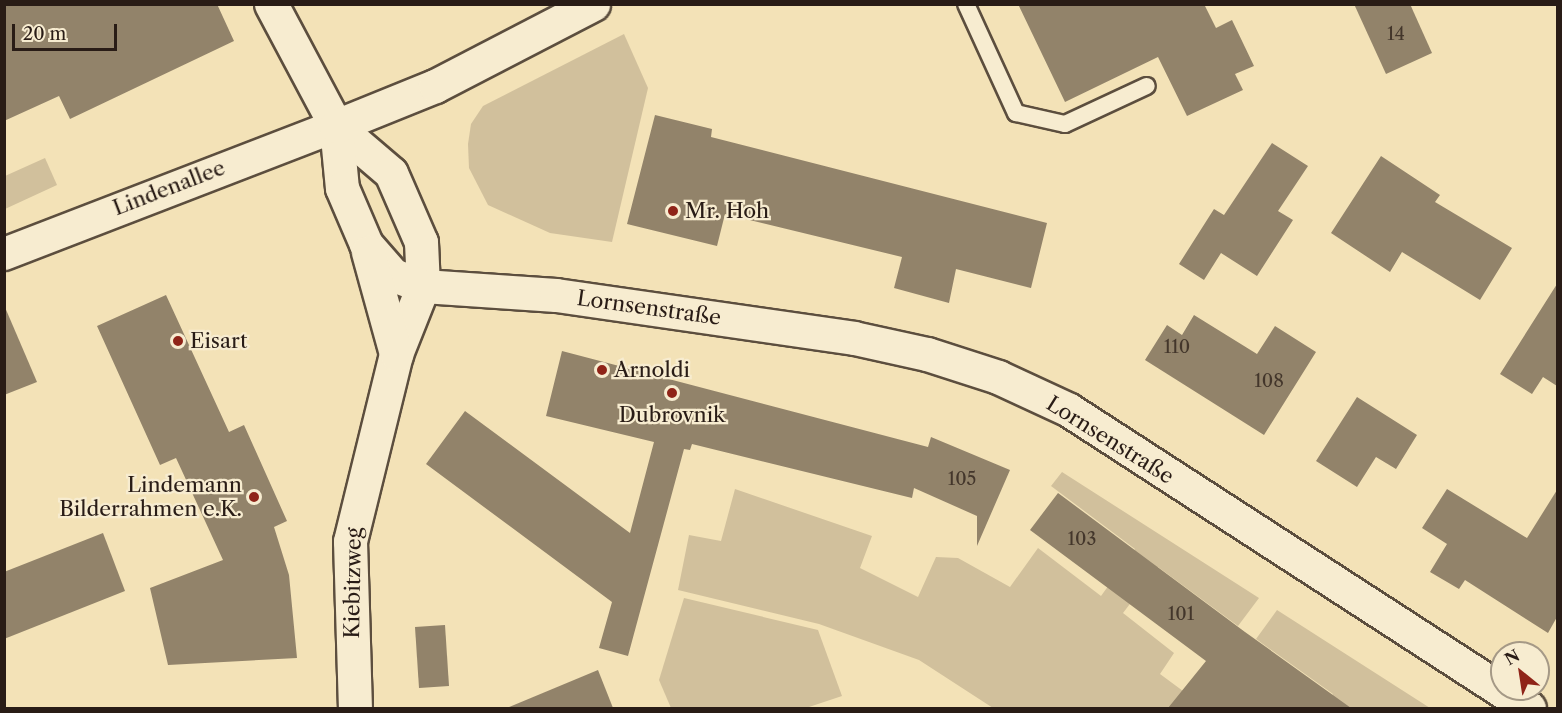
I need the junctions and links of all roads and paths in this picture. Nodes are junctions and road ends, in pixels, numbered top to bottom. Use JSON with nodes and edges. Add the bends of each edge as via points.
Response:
{"nodes":[{"id":1,"x":271,"y":4,"type":"edge"},
{"id":2,"x":592,"y":4,"type":"edge"},
{"id":3,"x":966,"y":4,"type":"edge"},
{"id":4,"x":1147,"y":86,"type":"dead end"},
{"id":5,"x":336,"y":126,"type":"junction"},
{"id":6,"x":366,"y":244,"type":"junction"},
{"id":7,"x":4,"y":254,"type":"edge"},
{"id":8,"x":423,"y":286,"type":"junction"},
{"id":9,"x":396,"y":354,"type":"junction"},
{"id":10,"x":355,"y":708,"type":"edge"},
{"id":11,"x":1529,"y":708,"type":"edge"}],
"edges":[{"from":1,"to":5,"type":"street","name":"Lornsenstraße"},
{"from":2,"to":5,"type":"street","via":[[435,86]]},
{"from":3,"to":4,"type":"lane","via":[[1016,113],[1065,124]]},
{"from":5,"to":6,"type":"street","name":"Lornsenstraße","via":[[342,188]]},
{"from":5,"to":7,"type":"street","name":"Lindenallee"},
{"from":5,"to":8,"type":"street","name":"Lornsenstraße","via":[[391,173],[421,242]]},
{"from":6,"to":8,"type":"street","name":"Lornsenstraße","via":[[393,275]]},
{"from":6,"to":9,"type":"street","name":"Kiebitzweg"},
{"from":8,"to":9,"type":"street","name":"Kiebitzweg"},
{"from":8,"to":11,"type":"street","name":"Lornsenstraße","via":[[556,295],[854,338],[927,354],[998,377],[1069,410]]},
{"from":9,"to":10,"type":"street","name":"Kiebitzweg","via":[[350,541]]}]}
